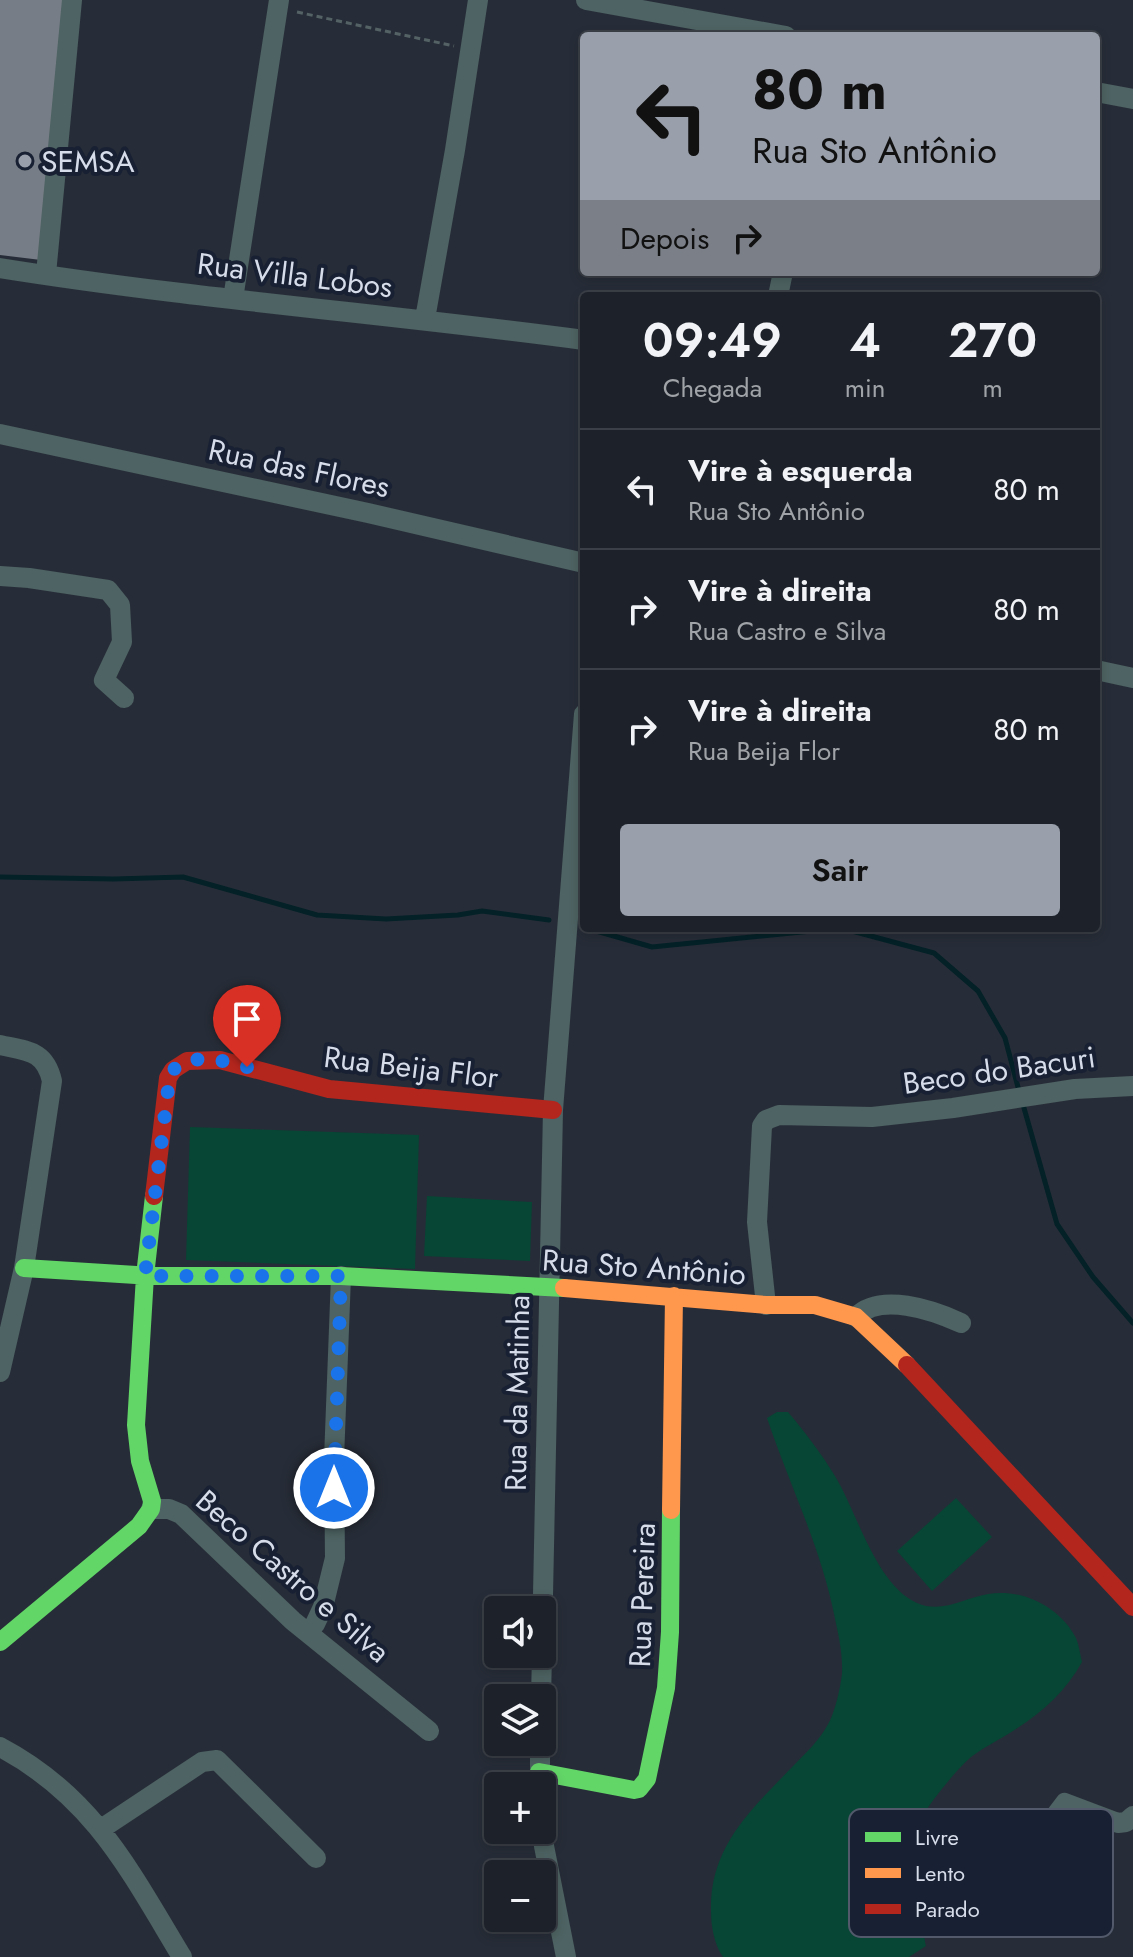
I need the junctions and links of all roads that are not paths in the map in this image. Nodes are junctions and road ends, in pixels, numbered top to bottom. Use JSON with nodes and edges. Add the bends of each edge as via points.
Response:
{"nodes":[{"id":1,"x":72,"y":0,"type":"edge"},
{"id":2,"x":478,"y":0,"type":"edge"},
{"id":3,"x":586,"y":0,"type":"edge"},
{"id":4,"x":278,"y":4,"type":"edge"},
{"id":5,"x":764,"y":32,"type":"edge"},
{"id":6,"x":1100,"y":93,"type":"edge"},
{"id":7,"x":1133,"y":99,"type":"edge"},
{"id":8,"x":0,"y":268,"type":"edge"},
{"id":9,"x":46,"y":274,"type":"junction"},
{"id":10,"x":233,"y":299,"type":"junction"},
{"id":11,"x":425,"y":319,"type":"junction"},
{"id":12,"x":580,"y":339,"type":"edge"},
{"id":13,"x":0,"y":434,"type":"edge"},
{"id":14,"x":580,"y":562,"type":"edge"},
{"id":15,"x":0,"y":576,"type":"edge"},
{"id":16,"x":1100,"y":671,"type":"edge"},
{"id":17,"x":1133,"y":678,"type":"edge"},
{"id":18,"x":124,"y":698,"type":"dead end"},
{"id":19,"x":580,"y":811,"type":"edge"},
{"id":20,"x":0,"y":1045,"type":"edge"},
{"id":21,"x":1133,"y":1086,"type":"edge"},
{"id":22,"x":553,"y":1110,"type":"junction"},
{"id":23,"x":24,"y":1268,"type":"junction"},
{"id":24,"x":145,"y":1276,"type":"junction"},
{"id":25,"x":341,"y":1276,"type":"junction"},
{"id":26,"x":549,"y":1287,"type":"junction"},
{"id":27,"x":674,"y":1296,"type":"junction"},
{"id":28,"x":766,"y":1305,"type":"junction"},
{"id":29,"x":856,"y":1317,"type":"junction"},
{"id":30,"x":961,"y":1323,"type":"dead end"},
{"id":31,"x":0,"y":1372,"type":"edge"},
{"id":32,"x":151,"y":1509,"type":"junction"},
{"id":33,"x":543,"y":1596,"type":"edge"},
{"id":34,"x":1133,"y":1607,"type":"edge"},
{"id":35,"x":308,"y":1632,"type":"junction"},
{"id":36,"x":0,"y":1642,"type":"edge"},
{"id":37,"x":429,"y":1731,"type":"dead end"},
{"id":38,"x":0,"y":1747,"type":"edge"},
{"id":39,"x":556,"y":1781,"type":"edge"},
{"id":40,"x":1060,"y":1809,"type":"edge"},
{"id":41,"x":1081,"y":1809,"type":"edge"},
{"id":42,"x":1133,"y":1816,"type":"edge"},
{"id":43,"x":1113,"y":1821,"type":"edge"},
{"id":44,"x":101,"y":1829,"type":"junction"},
{"id":45,"x":544,"y":1844,"type":"edge"},
{"id":46,"x":316,"y":1858,"type":"dead end"},
{"id":47,"x":182,"y":1957,"type":"edge"},
{"id":48,"x":566,"y":1957,"type":"edge"}],
"edges":[{"from":1,"to":9,"type":"street"},
{"from":2,"to":11,"type":"street"},
{"from":3,"to":5,"type":"street"},
{"from":4,"to":10,"type":"street"},
{"from":6,"to":7,"type":"street"},
{"from":8,"to":9,"type":"street","name":"Rua Villa Lobos"},
{"from":9,"to":10,"type":"street","name":"Rua Villa Lobos"},
{"from":10,"to":11,"type":"street","name":"Rua Villa Lobos"},
{"from":11,"to":12,"type":"street","name":"Rua Villa Lobos"},
{"from":13,"to":14,"type":"street","name":"Rua das Flores"},
{"from":15,"to":18,"type":"street","via":[[108,590],[120,605],[122,642],[104,680]]},
{"from":16,"to":17,"type":"street"},
{"from":19,"to":22,"type":"street","name":"Rua da Matinha"},
{"from":20,"to":23,"type":"street","via":[[29,1051],[49,1066],[52,1081]]},
{"from":21,"to":28,"type":"street","name":"Beco do Bacuri","via":[[872,1117],[779,1115],[766,1120],[757,1222]]},
{"from":22,"to":24,"type":"street","name":"Rua Beija Flor","via":[[329,1089],[220,1060],[193,1060],[168,1078]]},
{"from":22,"to":26,"type":"street","name":"Rua da Matinha"},
{"from":23,"to":24,"type":"street","name":"Rua Sto Antônio"},
{"from":23,"to":31,"type":"street"},
{"from":24,"to":25,"type":"street","name":"Rua Sto Antônio"},
{"from":24,"to":32,"type":"street","via":[[136,1425]]},
{"from":25,"to":26,"type":"street","name":"Rua Sto Antônio"},
{"from":25,"to":35,"type":"street","via":[[335,1558],[323,1607]]},
{"from":26,"to":27,"type":"street","name":"Rua Sto Antônio"},
{"from":26,"to":33,"type":"street","name":"Rua da Matinha"},
{"from":27,"to":28,"type":"street","name":"Rua Sto Antônio"},
{"from":27,"to":39,"type":"street","name":"Rua Pereira","via":[[670,1632],[666,1688],[647,1779],[634,1790]]},
{"from":28,"to":29,"type":"street","name":"Rua Sto Antônio","via":[[815,1305]]},
{"from":29,"to":30,"type":"street","via":[[864,1309],[904,1304]]},
{"from":29,"to":34,"type":"street","name":"Rua Sto Antônio","via":[[927,1383]]},
{"from":32,"to":35,"type":"street","name":"Beco Castro e Silva","via":[[181,1514]]},
{"from":32,"to":36,"type":"street","via":[[139,1526]]},
{"from":35,"to":37,"type":"street","name":"Beco Castro e Silva"},
{"from":38,"to":44,"type":"street","via":[[60,1786]]},
{"from":40,"to":41,"type":"street","via":[[1065,1803]]},
{"from":42,"to":43,"type":"street","via":[[1126,1822]]},
{"from":44,"to":46,"type":"street","via":[[202,1762],[217,1760]]},
{"from":44,"to":47,"type":"street"},
{"from":45,"to":48,"type":"street"}]}
